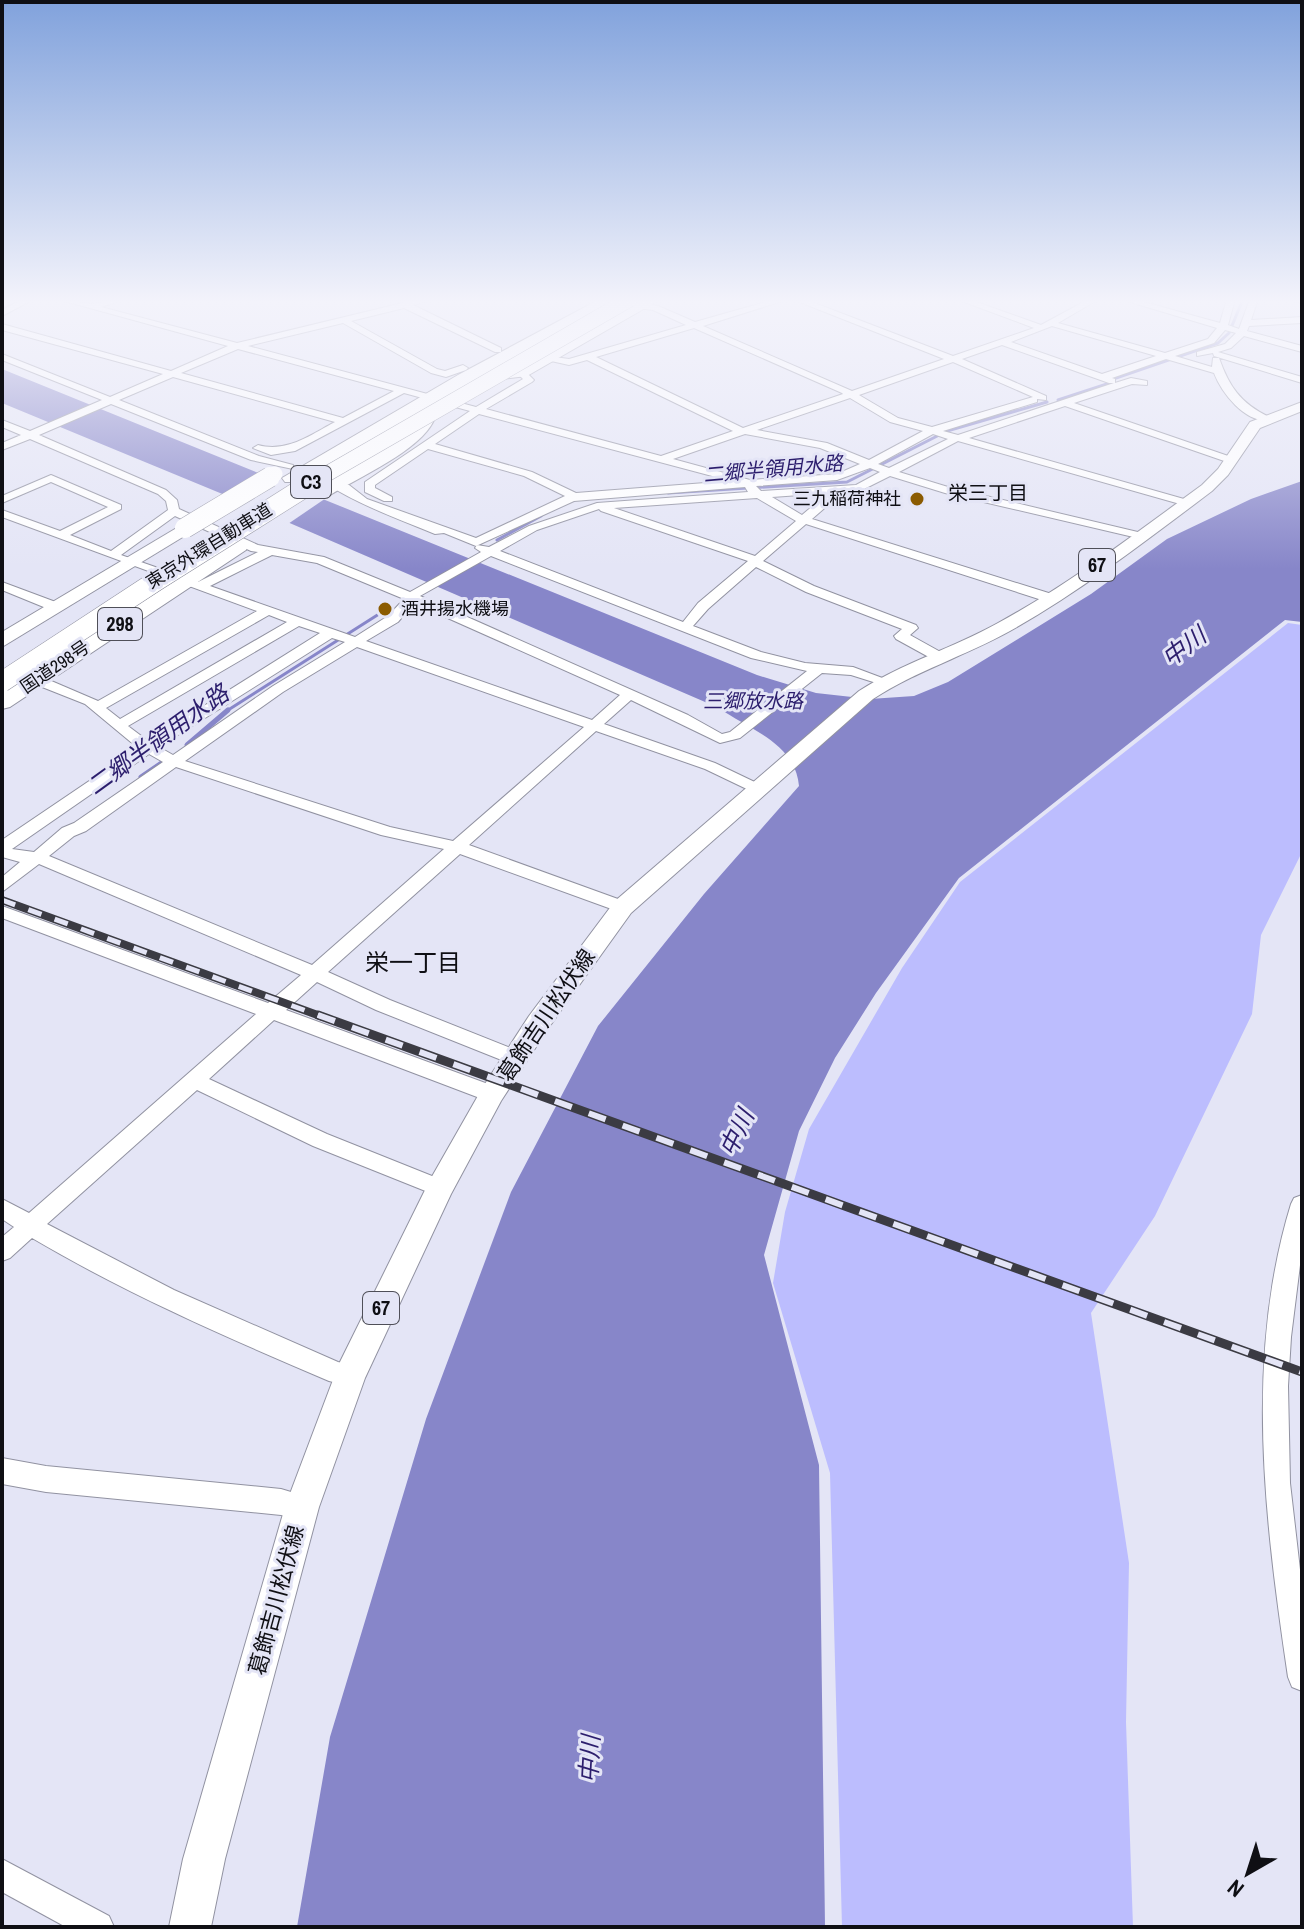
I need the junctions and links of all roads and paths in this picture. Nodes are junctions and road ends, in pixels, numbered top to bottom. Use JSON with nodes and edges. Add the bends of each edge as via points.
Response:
{"nodes":[{"id":1,"x":76,"y":389,"type":"edge"},
{"id":2,"x":137,"y":389,"type":"edge"},
{"id":3,"x":227,"y":389,"type":"edge"},
{"id":4,"x":399,"y":389,"type":"edge"},
{"id":5,"x":441,"y":389,"type":"edge"},
{"id":6,"x":460,"y":389,"type":"edge"},
{"id":7,"x":478,"y":389,"type":"edge"},
{"id":8,"x":480,"y":389,"type":"edge"},
{"id":9,"x":514,"y":389,"type":"edge"},
{"id":10,"x":654,"y":389,"type":"edge"},
{"id":11,"x":842,"y":389,"type":"edge"},
{"id":12,"x":863,"y":389,"type":"edge"},
{"id":13,"x":1023,"y":389,"type":"edge"},
{"id":14,"x":1071,"y":389,"type":"edge"},
{"id":15,"x":1109,"y":389,"type":"edge"},
{"id":16,"x":1229,"y":389,"type":"edge"},
{"id":17,"x":403,"y":390,"type":"junction"},
{"id":18,"x":851,"y":393,"type":"junction"},
{"id":19,"x":430,"y":397,"type":"junction"},
{"id":20,"x":1044,"y":398,"type":"junction"},
{"id":21,"x":106,"y":402,"type":"junction"},
{"id":22,"x":455,"y":403,"type":"junction"},
{"id":23,"x":1063,"y":404,"type":"junction"},
{"id":24,"x":1302,"y":406,"type":"edge"},
{"id":25,"x":478,"y":410,"type":"junction"},
{"id":26,"x":1265,"y":419,"type":"junction"},
{"id":27,"x":343,"y":421,"type":"junction"},
{"id":28,"x":2,"y":423,"type":"edge"},
{"id":29,"x":741,"y":431,"type":"junction"},
{"id":30,"x":931,"y":431,"type":"junction"},
{"id":31,"x":34,"y":434,"type":"junction"},
{"id":32,"x":955,"y":439,"type":"junction"},
{"id":33,"x":217,"y":443,"type":"junction"},
{"id":34,"x":426,"y":445,"type":"junction"},
{"id":35,"x":2,"y":447,"type":"edge"},
{"id":36,"x":663,"y":459,"type":"junction"},
{"id":37,"x":1230,"y":460,"type":"junction"},
{"id":38,"x":868,"y":464,"type":"junction"},
{"id":39,"x":289,"y":471,"type":"junction"},
{"id":40,"x":889,"y":472,"type":"junction"},
{"id":41,"x":328,"y":485,"type":"junction"},
{"id":42,"x":752,"y":488,"type":"junction"},
{"id":43,"x":840,"y":489,"type":"junction"},
{"id":44,"x":575,"y":496,"type":"junction"},
{"id":45,"x":2,"y":500,"type":"edge"},
{"id":46,"x":1187,"y":503,"type":"junction"},
{"id":47,"x":597,"y":506,"type":"junction"},
{"id":48,"x":2,"y":513,"type":"edge"},
{"id":49,"x":180,"y":519,"type":"junction"},
{"id":50,"x":412,"y":519,"type":"junction"},
{"id":51,"x":804,"y":520,"type":"junction"},
{"id":52,"x":428,"y":526,"type":"junction"},
{"id":53,"x":61,"y":535,"type":"junction"},
{"id":54,"x":1138,"y":536,"type":"junction"},
{"id":55,"x":268,"y":552,"type":"junction"},
{"id":56,"x":485,"y":553,"type":"junction"},
{"id":57,"x":121,"y":558,"type":"junction"},
{"id":58,"x":755,"y":561,"type":"junction"},
{"id":59,"x":191,"y":584,"type":"junction"},
{"id":60,"x":2,"y":586,"type":"edge"},
{"id":61,"x":414,"y":594,"type":"junction"},
{"id":62,"x":1050,"y":598,"type":"junction"},
{"id":63,"x":56,"y":607,"type":"junction"},
{"id":64,"x":269,"y":610,"type":"junction"},
{"id":65,"x":298,"y":621,"type":"junction"},
{"id":66,"x":686,"y":626,"type":"junction"},
{"id":67,"x":332,"y":634,"type":"junction"},
{"id":68,"x":2,"y":641,"type":"edge"},
{"id":69,"x":353,"y":642,"type":"junction"},
{"id":70,"x":941,"y":658,"type":"junction"},
{"id":71,"x":2,"y":659,"type":"edge"},
{"id":72,"x":2,"y":667,"type":"edge"},
{"id":73,"x":818,"y":669,"type":"junction"},
{"id":74,"x":37,"y":680,"type":"junction"},
{"id":75,"x":2,"y":682,"type":"edge"},
{"id":76,"x":886,"y":682,"type":"junction"},
{"id":77,"x":2,"y":692,"type":"edge"},
{"id":78,"x":629,"y":694,"type":"junction"},
{"id":79,"x":2,"y":702,"type":"edge"},
{"id":80,"x":97,"y":707,"type":"junction"},
{"id":81,"x":118,"y":726,"type":"junction"},
{"id":82,"x":593,"y":726,"type":"junction"},
{"id":83,"x":148,"y":749,"type":"junction"},
{"id":84,"x":173,"y":762,"type":"junction"},
{"id":85,"x":758,"y":789,"type":"junction"},
{"id":86,"x":457,"y":847,"type":"junction"},
{"id":87,"x":2,"y":850,"type":"edge"},
{"id":88,"x":37,"y":857,"type":"junction"},
{"id":89,"x":2,"y":886,"type":"edge"},
{"id":90,"x":623,"y":907,"type":"junction"},
{"id":91,"x":2,"y":912,"type":"edge"},
{"id":92,"x":313,"y":974,"type":"junction"},
{"id":93,"x":271,"y":1011,"type":"junction"},
{"id":94,"x":516,"y":1058,"type":"junction"},
{"id":95,"x":194,"y":1080,"type":"junction"},
{"id":96,"x":492,"y":1094,"type":"junction"},
{"id":97,"x":440,"y":1188,"type":"junction"},
{"id":98,"x":1302,"y":1204,"type":"edge"},
{"id":99,"x":2,"y":1208,"type":"edge"},
{"id":100,"x":30,"y":1226,"type":"junction"},
{"id":101,"x":2,"y":1251,"type":"edge"},
{"id":102,"x":350,"y":1375,"type":"junction"},
{"id":103,"x":2,"y":1471,"type":"edge"},
{"id":104,"x":302,"y":1507,"type":"junction"},
{"id":105,"x":1302,"y":1677,"type":"edge"},
{"id":106,"x":2,"y":1875,"type":"edge"},
{"id":107,"x":98,"y":1927,"type":"edge"},
{"id":108,"x":190,"y":1927,"type":"edge"}],
"edges":[{"from":1,"to":21,"type":"street"},
{"from":2,"to":21,"type":"street"},
{"from":3,"to":27,"type":"street"},
{"from":4,"to":17,"type":"street"},
{"from":5,"to":19,"type":"highway","name":"国道298号","number":"298"},
{"from":6,"to":72,"type":"highway","name":"東京外環自動車道","number":"C3","via":[[310,474]]},
{"from":7,"to":22,"type":"highway","name":"国道298号","number":"298"},
{"from":8,"to":75,"type":"highway","name":"東京外環自動車道","number":"C3","bridge":true,"via":[[328,472]]},
{"from":9,"to":25,"type":"street"},
{"from":10,"to":29,"type":"street"},
{"from":11,"to":18,"type":"street"},
{"from":12,"to":18,"type":"street"},
{"from":13,"to":20,"type":"street"},
{"from":14,"to":20,"type":"street"},
{"from":15,"to":23,"type":"street"},
{"from":16,"to":26,"type":"street","via":[[1240,405]]},
{"from":17,"to":19,"type":"street"},
{"from":17,"to":27,"type":"street"},
{"from":18,"to":29,"type":"street"},
{"from":18,"to":30,"type":"street","via":[[894,420]]},
{"from":19,"to":22,"type":"street"},
{"from":19,"to":39,"type":"highway","name":"国道298号","number":"298","via":[[392,419],[356,428]]},
{"from":20,"to":23,"type":"street"},
{"from":20,"to":30,"type":"street"},
{"from":21,"to":31,"type":"street"},
{"from":21,"to":33,"type":"street"},
{"from":22,"to":25,"type":"street"},
{"from":22,"to":41,"type":"highway","name":"国道298号","number":"298","via":[[426,420],[409,440]]},
{"from":23,"to":32,"type":"street"},
{"from":23,"to":37,"type":"street"},
{"from":24,"to":26,"type":"main road","name":"葛飾吉川松伏線","number":"67"},
{"from":25,"to":34,"type":"street"},
{"from":25,"to":36,"type":"street"},
{"from":26,"to":37,"type":"main road","name":"葛飾吉川松伏線","number":"67","via":[[1250,429]]},
{"from":27,"to":33,"type":"street","via":[[286,451],[230,440]]},
{"from":28,"to":31,"type":"street"},
{"from":29,"to":36,"type":"street"},
{"from":29,"to":38,"type":"street","via":[[823,445]]},
{"from":30,"to":32,"type":"street"},
{"from":30,"to":38,"type":"street"},
{"from":31,"to":35,"type":"street"},
{"from":31,"to":49,"type":"street","via":[[162,492]]},
{"from":32,"to":40,"type":"street"},
{"from":32,"to":46,"type":"street"},
{"from":33,"to":39,"type":"street"},
{"from":34,"to":44,"type":"street","via":[[521,471]]},
{"from":34,"to":50,"type":"street","via":[[369,484],[369,490],[414,513]]},
{"from":36,"to":42,"type":"street"},
{"from":37,"to":46,"type":"main road","name":"葛飾吉川松伏線","number":"67","via":[[1217,479]]},
{"from":38,"to":40,"type":"street"},
{"from":38,"to":42,"type":"street","via":[[837,477]]},
{"from":39,"to":49,"type":"highway","name":"国道298号","number":"298","bridge":true},
{"from":39,"to":71,"type":"highway","name":"国道298号","number":"298"},
{"from":40,"to":43,"type":"street","via":[[863,486]]},
{"from":40,"to":54,"type":"street"},
{"from":41,"to":50,"type":"street","via":[[345,487],[363,501]]},
{"from":41,"to":59,"type":"highway","name":"国道298号","number":"298"},
{"from":41,"to":77,"type":"highway","name":"国道298号","number":"298"},
{"from":42,"to":43,"type":"street"},
{"from":42,"to":44,"type":"street"},
{"from":42,"to":47,"type":"street"},
{"from":42,"to":51,"type":"street"},
{"from":43,"to":51,"type":"street"},
{"from":44,"to":47,"type":"street"},
{"from":44,"to":52,"type":"street","via":[[476,542]]},
{"from":45,"to":53,"type":"street","via":[[51,478],[117,507]]},
{"from":46,"to":54,"type":"main road","name":"葛飾吉川松伏線","number":"67"},
{"from":47,"to":56,"type":"street","via":[[533,528]]},
{"from":47,"to":58,"type":"street"},
{"from":48,"to":53,"type":"street"},
{"from":49,"to":55,"type":"street"},
{"from":49,"to":57,"type":"highway","name":"国道298号","number":"298"},
{"from":50,"to":52,"type":"street"},
{"from":51,"to":58,"type":"street"},
{"from":51,"to":62,"type":"street"},
{"from":52,"to":56,"type":"street"},
{"from":53,"to":57,"type":"street"},
{"from":54,"to":62,"type":"main road","name":"葛飾吉川松伏線","number":"67"},
{"from":55,"to":59,"type":"street"},
{"from":55,"to":61,"type":"street","via":[[314,557]]},
{"from":56,"to":61,"type":"street"},
{"from":56,"to":66,"type":"street"},
{"from":57,"to":59,"type":"street"},
{"from":57,"to":63,"type":"highway","name":"国道298号","number":"298"},
{"from":58,"to":66,"type":"street"},
{"from":58,"to":70,"type":"street","via":[[810,589],[911,628],[901,636]]},
{"from":59,"to":64,"type":"street"},
{"from":59,"to":74,"type":"highway","name":"国道298号","number":"298"},
{"from":60,"to":63,"type":"street"},
{"from":61,"to":69,"type":"street","via":[[393,619]]},
{"from":61,"to":78,"type":"street"},
{"from":62,"to":70,"type":"main road","name":"葛飾吉川松伏線","number":"67"},
{"from":63,"to":68,"type":"highway","name":"国道298号","number":"298"},
{"from":64,"to":65,"type":"street"},
{"from":64,"to":80,"type":"street"},
{"from":65,"to":67,"type":"street"},
{"from":65,"to":81,"type":"street"},
{"from":66,"to":73,"type":"street","via":[[756,655]]},
{"from":67,"to":69,"type":"street"},
{"from":67,"to":83,"type":"street"},
{"from":69,"to":82,"type":"street"},
{"from":69,"to":84,"type":"street"},
{"from":70,"to":76,"type":"main road","name":"葛飾吉川松伏線","number":"67"},
{"from":73,"to":76,"type":"street","via":[[853,671]]},
{"from":73,"to":78,"type":"street","via":[[730,738],[720,739]]},
{"from":74,"to":79,"type":"highway","name":"国道298号","number":"298"},
{"from":74,"to":80,"type":"street"},
{"from":76,"to":85,"type":"main road","name":"葛飾吉川松伏線","number":"67"},
{"from":78,"to":82,"type":"street"},
{"from":80,"to":81,"type":"street"},
{"from":81,"to":83,"type":"street"},
{"from":82,"to":85,"type":"street","via":[[710,766]]},
{"from":82,"to":86,"type":"street"},
{"from":83,"to":84,"type":"street"},
{"from":83,"to":87,"type":"street"},
{"from":84,"to":86,"type":"street","via":[[387,831]]},
{"from":84,"to":88,"type":"street"},
{"from":85,"to":90,"type":"main road","name":"葛飾吉川松伏線","number":"67"},
{"from":86,"to":90,"type":"street"},
{"from":86,"to":92,"type":"street"},
{"from":87,"to":88,"type":"street"},
{"from":88,"to":89,"type":"street"},
{"from":88,"to":92,"type":"street"},
{"from":90,"to":94,"type":"main road","name":"葛飾吉川松伏線","number":"67"},
{"from":91,"to":93,"type":"street"},
{"from":92,"to":93,"type":"street"},
{"from":92,"to":94,"type":"street"},
{"from":93,"to":95,"type":"street"},
{"from":93,"to":96,"type":"street"},
{"from":94,"to":96,"type":"main road","name":"葛飾吉川松伏線","number":"67"},
{"from":95,"to":97,"type":"street","via":[[320,1140]]},
{"from":95,"to":100,"type":"street"},
{"from":96,"to":97,"type":"main road","name":"葛飾吉川松伏線","number":"67"},
{"from":97,"to":102,"type":"main road","name":"葛飾吉川松伏線","number":"67"},
{"from":98,"to":105,"type":"street","via":[[1279,1323],[1273,1407],[1278,1503]]},
{"from":99,"to":100,"type":"street"},
{"from":100,"to":101,"type":"street"},
{"from":100,"to":102,"type":"street","via":[[222,1324]]},
{"from":102,"to":104,"type":"main road","name":"葛飾吉川松伏線","number":"67"},
{"from":103,"to":104,"type":"street"},
{"from":104,"to":108,"type":"main road","name":"葛飾吉川松伏線","number":"67"},
{"from":106,"to":107,"type":"street"}]}
